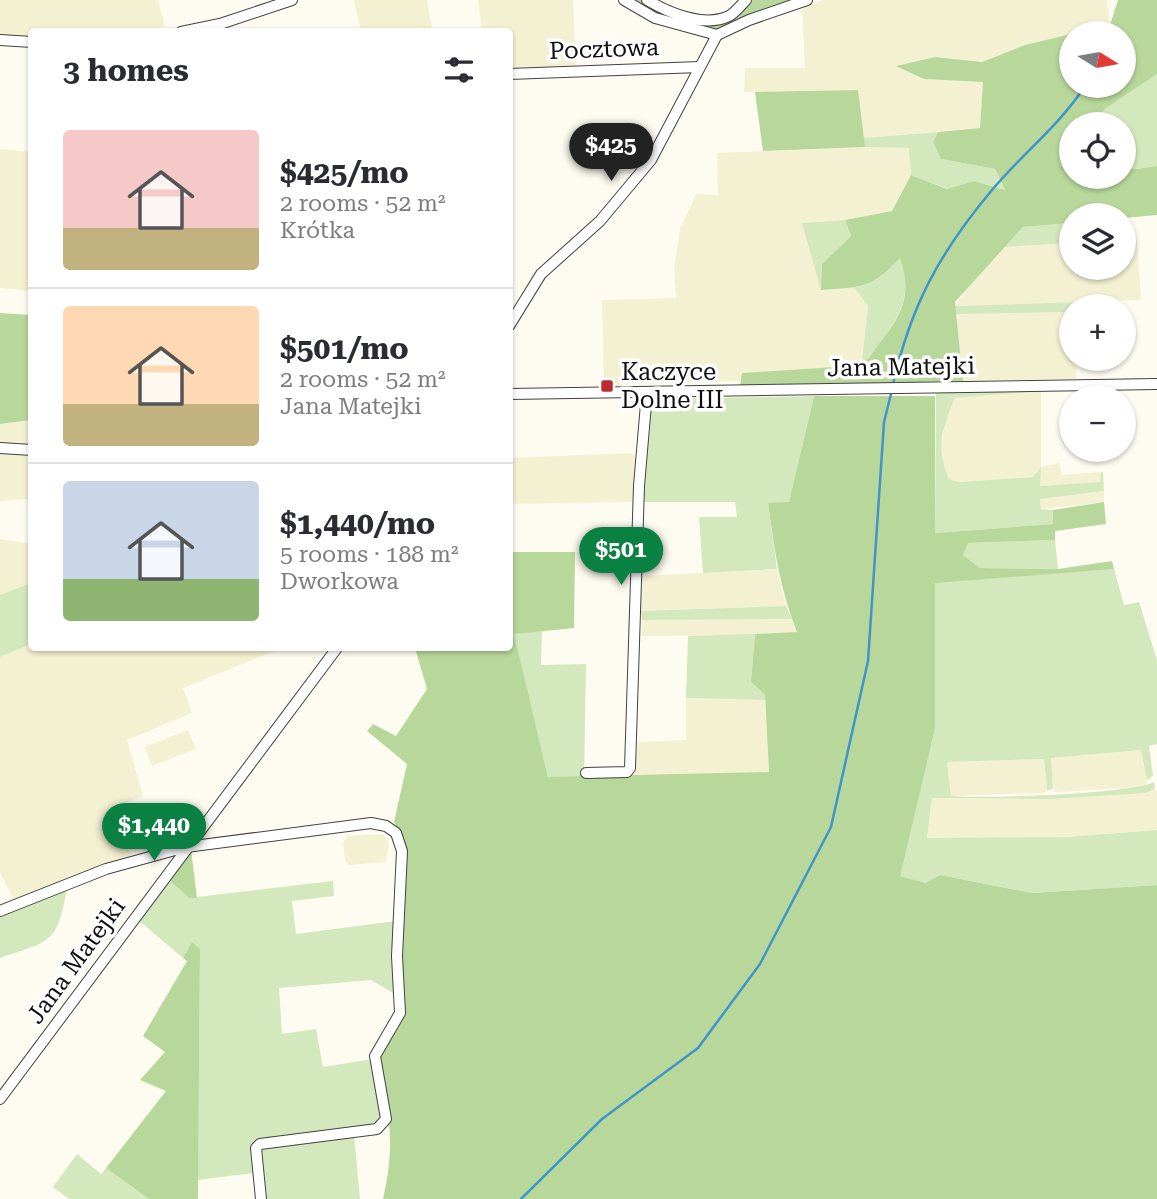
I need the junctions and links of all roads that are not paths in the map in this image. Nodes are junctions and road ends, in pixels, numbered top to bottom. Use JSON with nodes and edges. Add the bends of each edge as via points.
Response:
{"nodes":[{"id":1,"x":292,"y":0,"type":"edge"},
{"id":2,"x":624,"y":0,"type":"edge"},
{"id":3,"x":647,"y":0,"type":"edge"},
{"id":4,"x":746,"y":0,"type":"edge"},
{"id":5,"x":807,"y":0,"type":"edge"},
{"id":6,"x":200,"y":28,"type":"edge"},
{"id":7,"x":717,"y":35,"type":"junction"},
{"id":8,"x":0,"y":40,"type":"edge"},
{"id":9,"x":28,"y":42,"type":"edge"},
{"id":10,"x":700,"y":66,"type":"junction"},
{"id":11,"x":513,"y":74,"type":"edge"},
{"id":12,"x":513,"y":320,"type":"edge"},
{"id":13,"x":1157,"y":384,"type":"edge"},
{"id":14,"x":646,"y":393,"type":"junction"},
{"id":15,"x":513,"y":394,"type":"edge"},
{"id":16,"x":0,"y":448,"type":"edge"},
{"id":17,"x":28,"y":450,"type":"edge"},
{"id":18,"x":335,"y":651,"type":"edge"},
{"id":19,"x":586,"y":773,"type":"dead end"},
{"id":20,"x":186,"y":846,"type":"junction"},
{"id":21,"x":0,"y":911,"type":"edge"},
{"id":22,"x":0,"y":1099,"type":"edge"},
{"id":23,"x":261,"y":1199,"type":"edge"}],
"edges":[{"from":1,"to":6,"type":"street"},
{"from":2,"to":7,"type":"street","name":"Pocztowa","via":[[655,18]]},
{"from":3,"to":4,"type":"street","via":[[668,12],[716,19],[730,15]]},
{"from":5,"to":7,"type":"street"},
{"from":7,"to":10,"type":"street"},
{"from":8,"to":9,"type":"street"},
{"from":10,"to":11,"type":"street","name":"Pocztowa"},
{"from":10,"to":12,"type":"street","via":[[651,160],[600,221],[541,274]]},
{"from":13,"to":14,"type":"street","name":"Jana Matejki"},
{"from":14,"to":15,"type":"street","name":"Jana Matejki"},
{"from":14,"to":19,"type":"street","via":[[630,768],[627,772]]},
{"from":16,"to":17,"type":"street"},
{"from":18,"to":20,"type":"street","name":"Jana Matejki"},
{"from":20,"to":21,"type":"street","via":[[106,869]]},
{"from":20,"to":22,"type":"street","name":"Jana Matejki"},
{"from":20,"to":23,"type":"street","via":[[371,823],[396,833],[402,851],[397,956],[400,1013],[375,1056],[386,1119],[377,1129],[260,1144],[256,1148]]}]}
